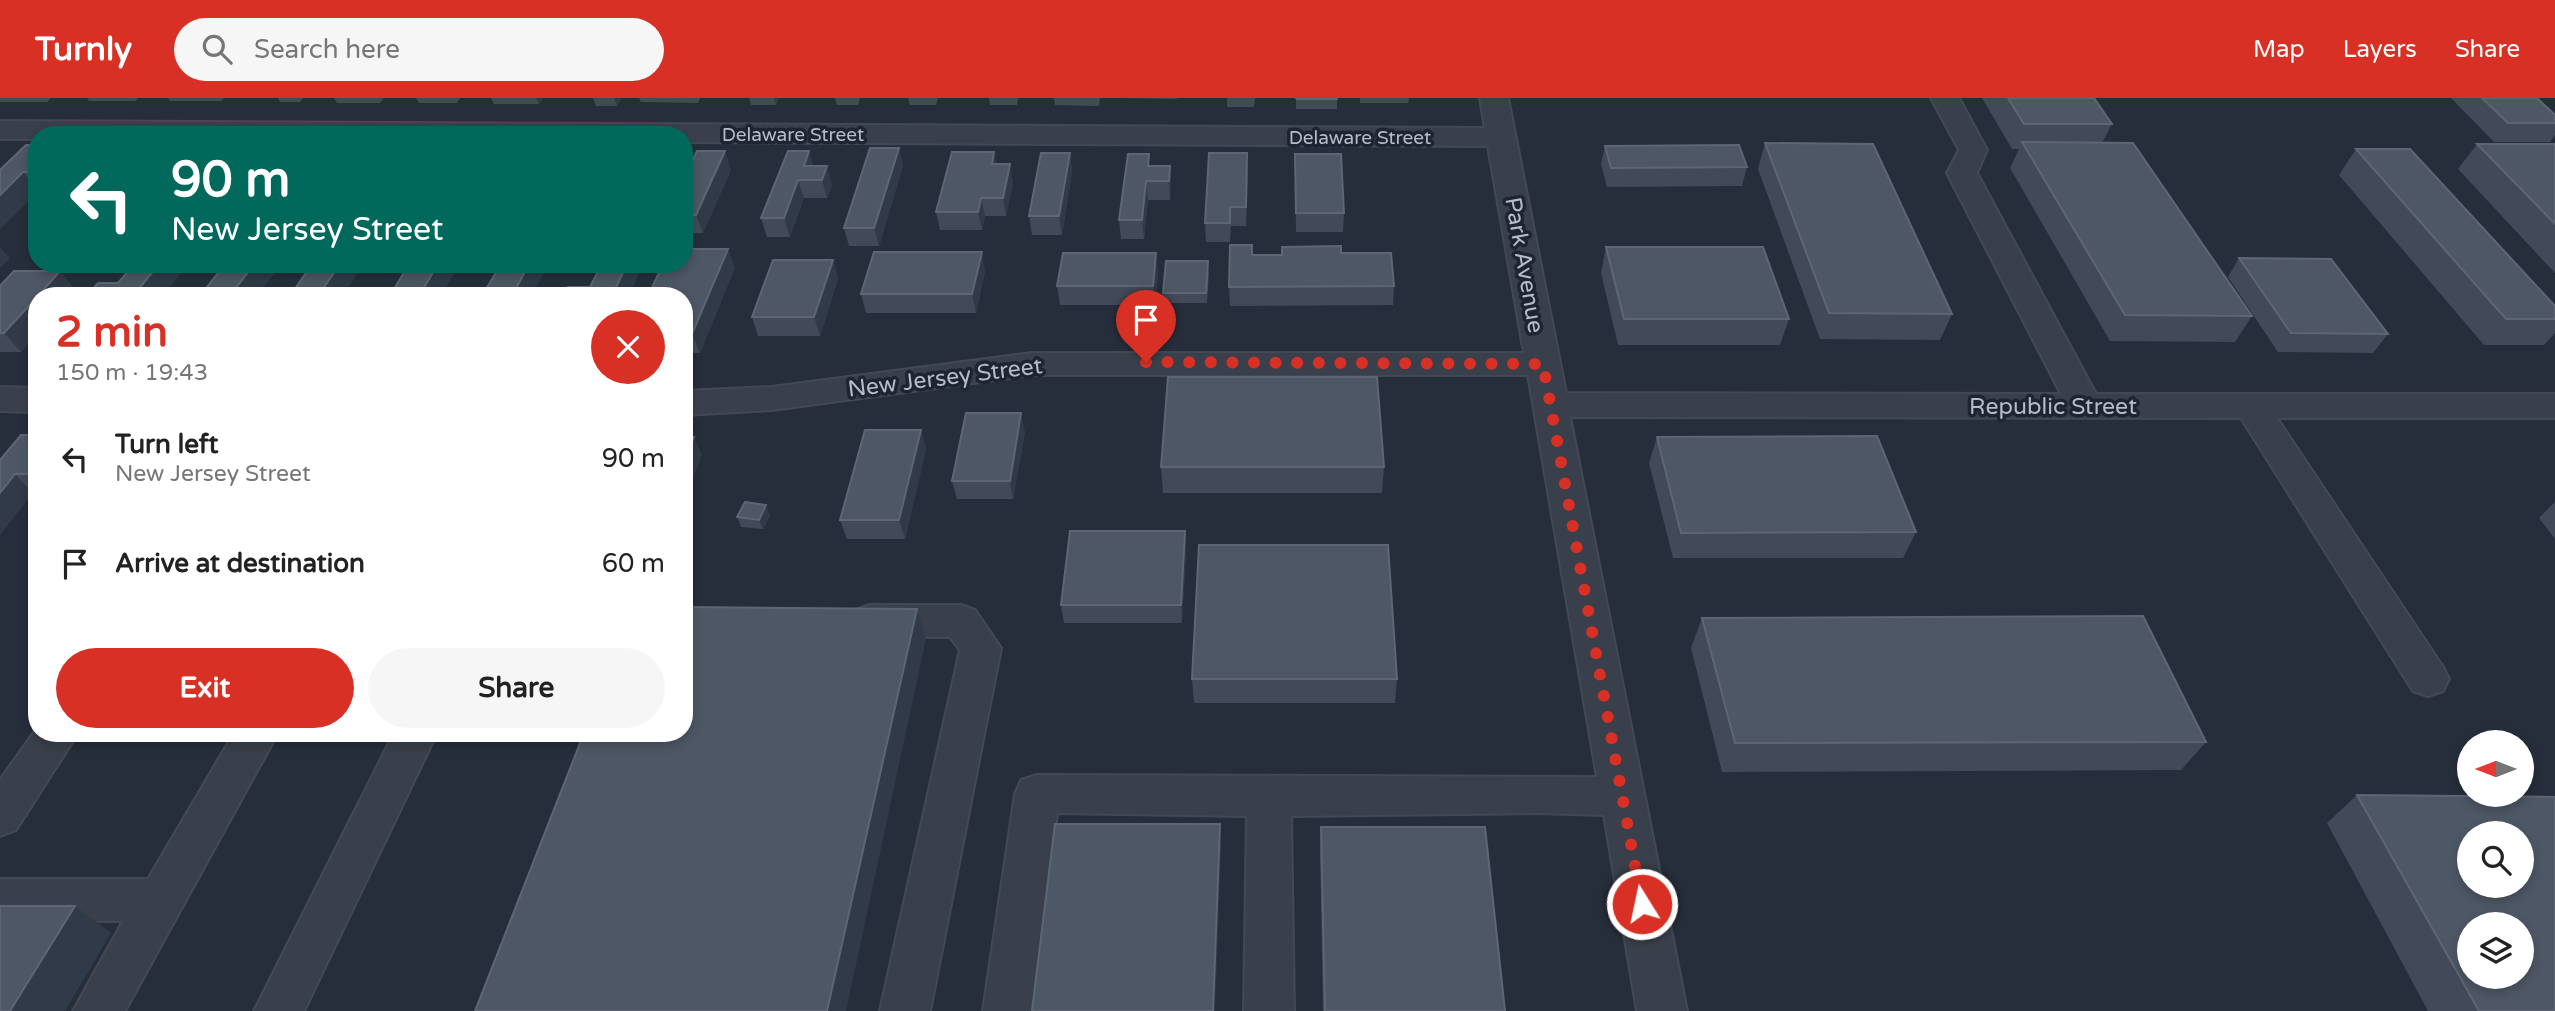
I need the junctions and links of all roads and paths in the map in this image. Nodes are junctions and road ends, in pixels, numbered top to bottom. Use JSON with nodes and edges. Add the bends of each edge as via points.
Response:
{"nodes":[{"id":1,"x":1494,"y":98,"type":"edge"},
{"id":2,"x":1945,"y":98,"type":"edge"},
{"id":3,"x":0,"y":130,"type":"edge"},
{"id":4,"x":28,"y":130,"type":"edge"},
{"id":5,"x":693,"y":133,"type":"edge"},
{"id":6,"x":1502,"y":137,"type":"junction"},
{"id":7,"x":1543,"y":364,"type":"junction"},
{"id":8,"x":0,"y":400,"type":"edge"},
{"id":9,"x":28,"y":400,"type":"edge"},
{"id":10,"x":693,"y":403,"type":"edge"},
{"id":11,"x":1550,"y":405,"type":"junction"},
{"id":12,"x":2085,"y":406,"type":"junction"},
{"id":13,"x":2251,"y":406,"type":"junction"},
{"id":14,"x":2555,"y":406,"type":"edge"},
{"id":15,"x":836,"y":620,"type":"edge"},
{"id":16,"x":2428,"y":679,"type":"dead end"},
{"id":17,"x":51,"y":742,"type":"edge"},
{"id":18,"x":252,"y":742,"type":"edge"},
{"id":19,"x":412,"y":742,"type":"edge"},
{"id":20,"x":1269,"y":797,"type":"junction"},
{"id":21,"x":1623,"y":797,"type":"junction"},
{"id":22,"x":0,"y":816,"type":"edge"},
{"id":23,"x":0,"y":900,"type":"edge"},
{"id":24,"x":161,"y":900,"type":"junction"},
{"id":25,"x":98,"y":1011,"type":"edge"},
{"id":26,"x":279,"y":1011,"type":"edge"},
{"id":27,"x":905,"y":1011,"type":"edge"},
{"id":28,"x":1008,"y":1011,"type":"edge"},
{"id":29,"x":1269,"y":1011,"type":"edge"},
{"id":30,"x":1662,"y":1011,"type":"edge"}],
"edges":[{"from":1,"to":6,"type":"street","name":"Park Avenue"},
{"from":2,"to":12,"type":"street","via":[[1973,150],[1962,173]]},
{"from":3,"to":4,"type":"street","name":"Delaware Street"},
{"from":5,"to":6,"type":"street","name":"Delaware Street"},
{"from":6,"to":7,"type":"street","name":"Park Avenue"},
{"from":7,"to":10,"type":"street","name":"New Jersey Street","via":[[1032,364],[976,368],[794,398]]},
{"from":7,"to":11,"type":"street","name":"Park Avenue"},
{"from":8,"to":9,"type":"street"},
{"from":11,"to":12,"type":"street","name":"Republic Street"},
{"from":11,"to":21,"type":"street","name":"Park Avenue"},
{"from":12,"to":13,"type":"street","name":"Republic Street"},
{"from":13,"to":14,"type":"street","name":"Republic Street"},
{"from":13,"to":16,"type":"street"},
{"from":15,"to":27,"type":"street","via":[[961,621],[981,648]]},
{"from":17,"to":22,"type":"street"},
{"from":18,"to":24,"type":"street"},
{"from":19,"to":26,"type":"street"},
{"from":20,"to":21,"type":"street"},
{"from":20,"to":28,"type":"street","via":[[1037,794]]},
{"from":20,"to":29,"type":"street"},
{"from":21,"to":30,"type":"street","name":"Park Avenue"},
{"from":23,"to":24,"type":"street"},
{"from":24,"to":25,"type":"street"}]}
